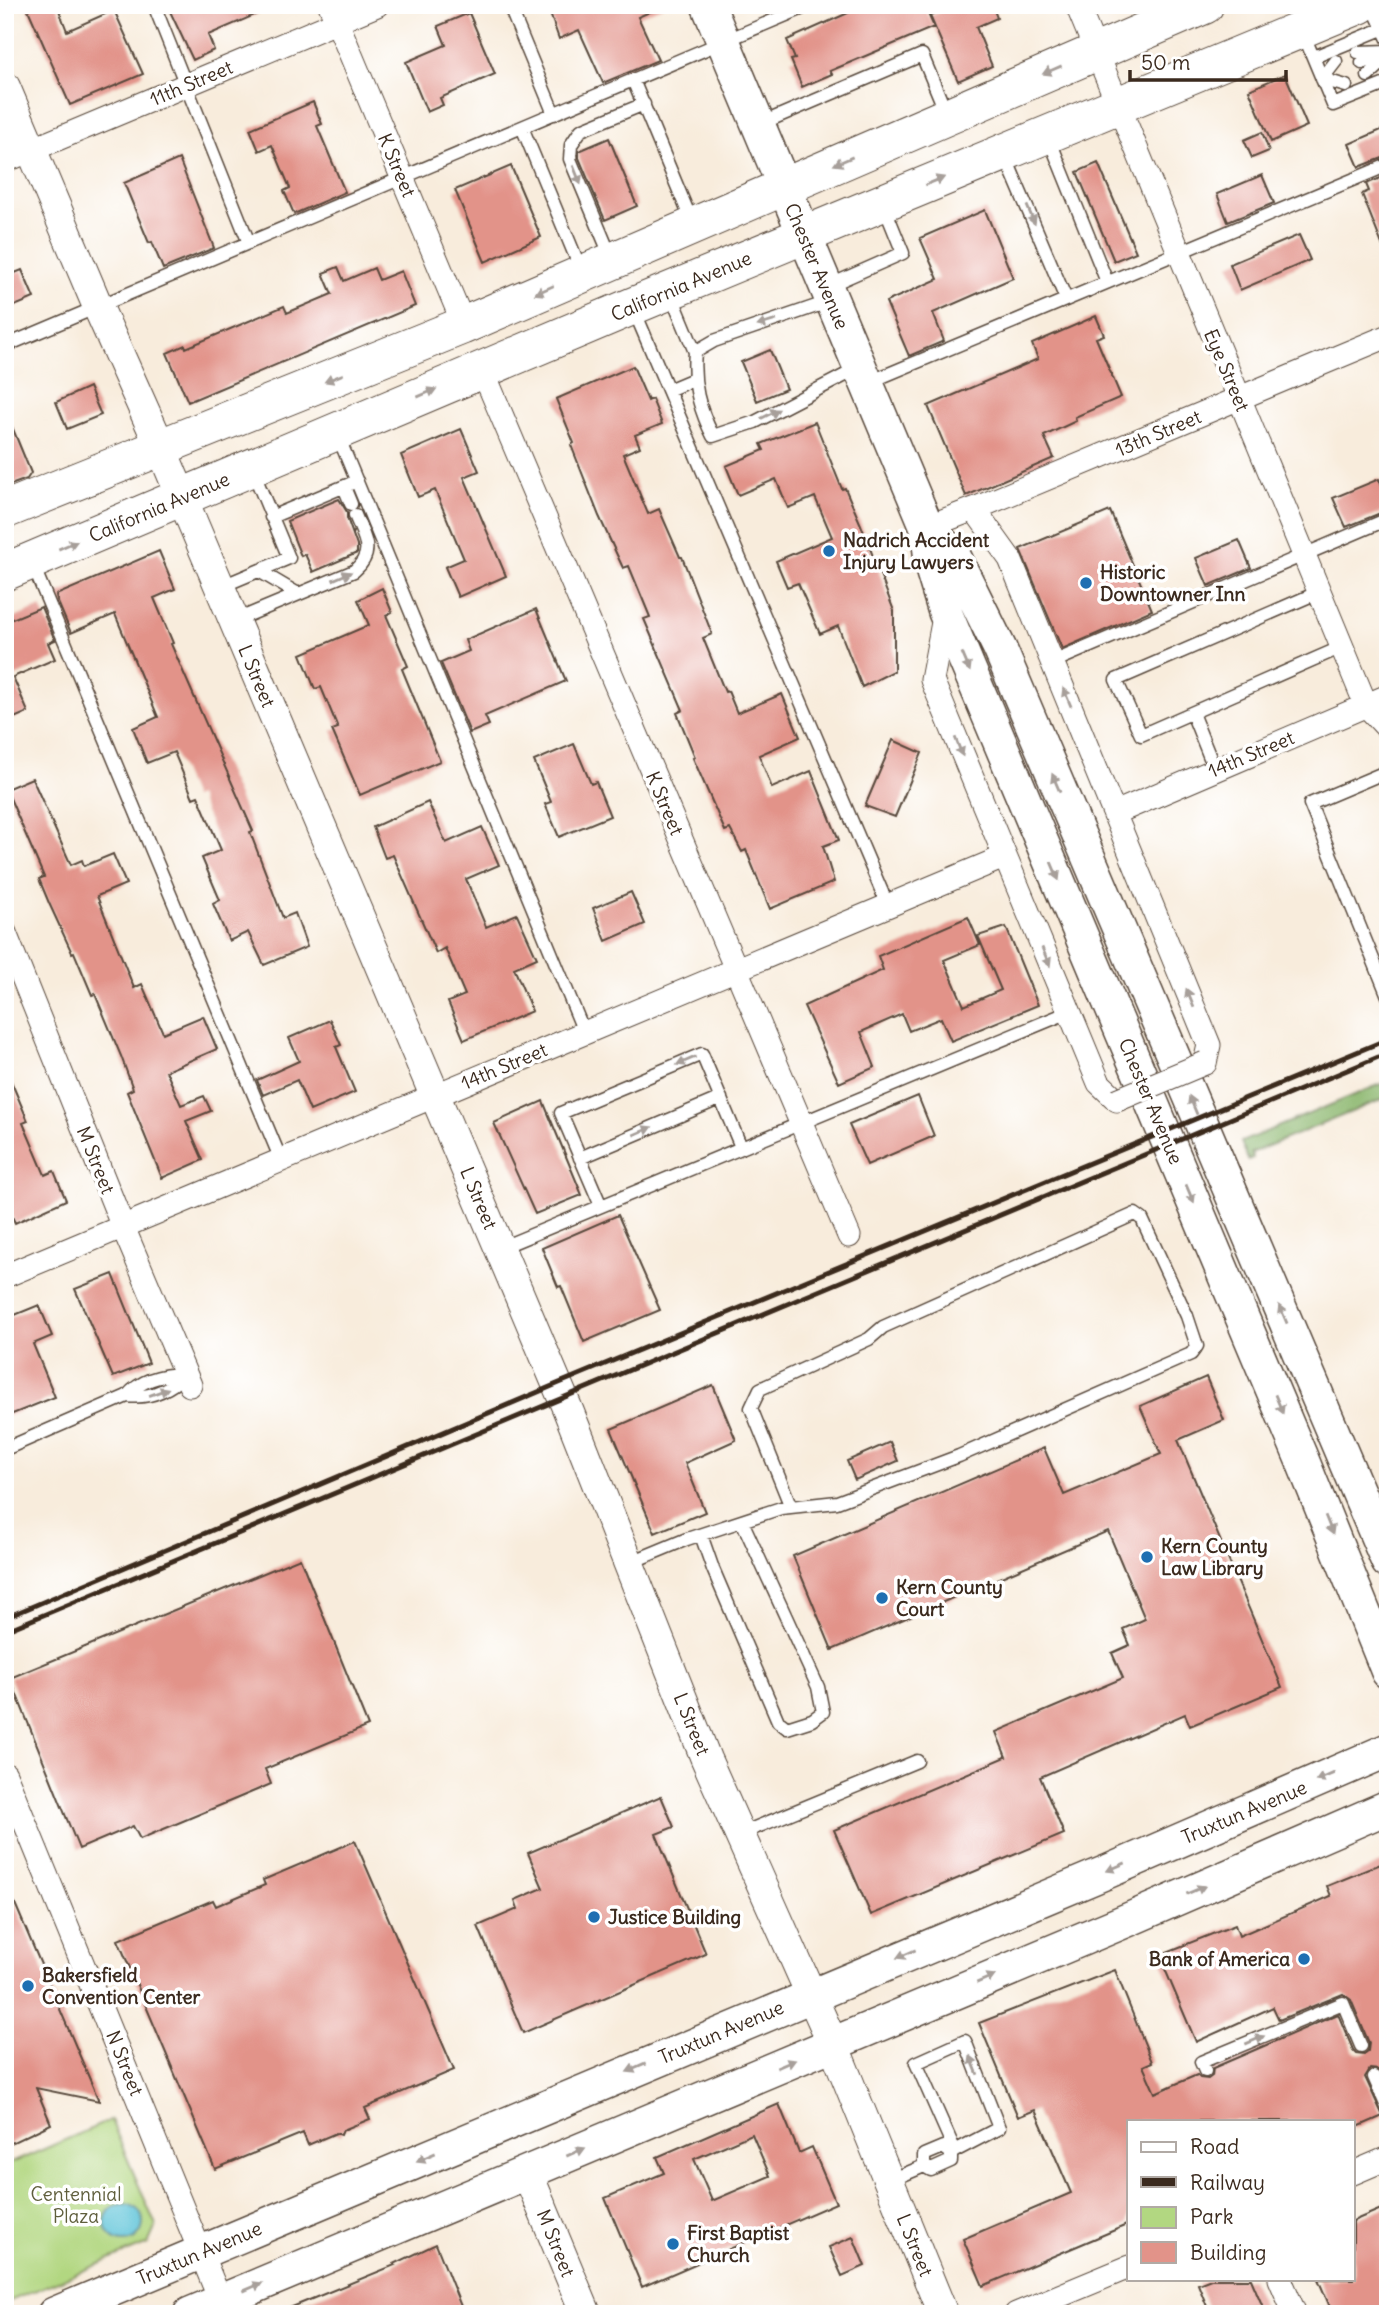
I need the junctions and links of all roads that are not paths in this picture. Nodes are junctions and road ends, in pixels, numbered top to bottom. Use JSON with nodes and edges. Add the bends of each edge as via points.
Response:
{"nodes":[{"id":1,"x":154,"y":5,"type":"edge"},
{"id":2,"x":377,"y":5,"type":"edge"},
{"id":3,"x":509,"y":5,"type":"edge"},
{"id":4,"x":708,"y":5,"type":"edge"},
{"id":5,"x":810,"y":5,"type":"edge"},
{"id":6,"x":1077,"y":5,"type":"edge"},
{"id":7,"x":1205,"y":5,"type":"edge"},
{"id":8,"x":1372,"y":5,"type":"edge"},
{"id":9,"x":334,"y":14,"type":"edge"},
{"id":10,"x":1376,"y":24,"type":"edge"},
{"id":11,"x":723,"y":42,"type":"junction"},
{"id":12,"x":1308,"y":43,"type":"junction"},
{"id":13,"x":1096,"y":50,"type":"junction"},
{"id":14,"x":1388,"y":54,"type":"edge"},
{"id":15,"x":1360,"y":58,"type":"dead end"},
{"id":16,"x":1338,"y":66,"type":"dead end"},
{"id":17,"x":1368,"y":76,"type":"dead end"},
{"id":18,"x":1322,"y":79,"type":"junction"},
{"id":19,"x":634,"y":80,"type":"junction"},
{"id":20,"x":1388,"y":83,"type":"edge"},
{"id":21,"x":186,"y":85,"type":"junction"},
{"id":22,"x":1346,"y":86,"type":"dead end"},
{"id":23,"x":5,"y":87,"type":"edge"},
{"id":24,"x":644,"y":104,"type":"junction"},
{"id":25,"x":1116,"y":106,"type":"junction"},
{"id":26,"x":554,"y":114,"type":"junction"},
{"id":27,"x":948,"y":115,"type":"junction"},
{"id":28,"x":758,"y":125,"type":"junction"},
{"id":29,"x":522,"y":127,"type":"junction"},
{"id":30,"x":1047,"y":134,"type":"junction"},
{"id":31,"x":1004,"y":152,"type":"junction"},
{"id":32,"x":19,"y":155,"type":"edge"},
{"id":33,"x":1388,"y":165,"type":"edge"},
{"id":34,"x":402,"y":178,"type":"junction"},
{"id":35,"x":784,"y":186,"type":"junction"},
{"id":36,"x":882,"y":202,"type":"junction"},
{"id":37,"x":694,"y":225,"type":"junction"},
{"id":38,"x":804,"y":234,"type":"junction"},
{"id":39,"x":249,"y":243,"type":"junction"},
{"id":40,"x":1178,"y":252,"type":"junction"},
{"id":41,"x":597,"y":267,"type":"junction"},
{"id":42,"x":1107,"y":282,"type":"junction"},
{"id":43,"x":670,"y":290,"type":"junction"},
{"id":44,"x":829,"y":294,"type":"junction"},
{"id":45,"x":1066,"y":299,"type":"junction"},
{"id":46,"x":633,"y":306,"type":"junction"},
{"id":47,"x":98,"y":307,"type":"junction"},
{"id":48,"x":464,"y":325,"type":"junction"},
{"id":49,"x":1388,"y":336,"type":"edge"},
{"id":50,"x":5,"y":346,"type":"edge"},
{"id":51,"x":695,"y":352,"type":"junction"},
{"id":52,"x":482,"y":369,"type":"junction"},
{"id":53,"x":863,"y":375,"type":"junction"},
{"id":54,"x":694,"y":379,"type":"junction"},
{"id":55,"x":668,"y":390,"type":"junction"},
{"id":56,"x":1239,"y":399,"type":"junction"},
{"id":57,"x":336,"y":432,"type":"junction"},
{"id":58,"x":161,"y":447,"type":"junction"},
{"id":59,"x":252,"y":468,"type":"junction"},
{"id":60,"x":356,"y":481,"type":"junction"},
{"id":61,"x":344,"y":487,"type":"junction"},
{"id":62,"x":182,"y":497,"type":"junction"},
{"id":63,"x":974,"y":509,"type":"junction"},
{"id":64,"x":5,"y":510,"type":"edge"},
{"id":65,"x":271,"y":517,"type":"junction"},
{"id":66,"x":1388,"y":519,"type":"edge"},
{"id":67,"x":927,"y":527,"type":"junction"},
{"id":68,"x":1304,"y":556,"type":"junction"},
{"id":69,"x":18,"y":566,"type":"edge"},
{"id":70,"x":259,"y":571,"type":"junction"},
{"id":71,"x":220,"y":587,"type":"junction"},
{"id":72,"x":1319,"y":592,"type":"junction"},
{"id":73,"x":298,"y":594,"type":"junction"},
{"id":74,"x":946,"y":612,"type":"junction"},
{"id":75,"x":234,"y":621,"type":"junction"},
{"id":76,"x":1342,"y":647,"type":"junction"},
{"id":77,"x":1053,"y":662,"type":"junction"},
{"id":78,"x":1388,"y":696,"type":"edge"},
{"id":79,"x":1366,"y":705,"type":"junction"},
{"id":80,"x":1192,"y":713,"type":"junction"},
{"id":81,"x":1388,"y":729,"type":"edge"},
{"id":82,"x":1216,"y":770,"type":"junction"},
{"id":83,"x":1388,"y":771,"type":"edge"},
{"id":84,"x":1115,"y":813,"type":"junction"},
{"id":85,"x":1004,"y":858,"type":"junction"},
{"id":86,"x":888,"y":906,"type":"junction"},
{"id":87,"x":5,"y":933,"type":"edge"},
{"id":88,"x":736,"y":969,"type":"junction"},
{"id":89,"x":1388,"y":996,"type":"edge"},
{"id":90,"x":1069,"y":1012,"type":"junction"},
{"id":91,"x":584,"y":1032,"type":"junction"},
{"id":92,"x":435,"y":1095,"type":"junction"},
{"id":93,"x":721,"y":1098,"type":"junction"},
{"id":94,"x":800,"y":1122,"type":"junction"},
{"id":95,"x":741,"y":1147,"type":"junction"},
{"id":96,"x":580,"y":1158,"type":"junction"},
{"id":97,"x":281,"y":1160,"type":"junction"},
{"id":98,"x":601,"y":1206,"type":"junction"},
{"id":99,"x":123,"y":1227,"type":"junction"},
{"id":100,"x":849,"y":1236,"type":"dead end"},
{"id":101,"x":500,"y":1248,"type":"junction"},
{"id":102,"x":5,"y":1276,"type":"edge"},
{"id":103,"x":188,"y":1379,"type":"joint"},
{"id":104,"x":5,"y":1449,"type":"edge"},
{"id":105,"x":792,"y":1507,"type":"junction"},
{"id":106,"x":742,"y":1521,"type":"junction"},
{"id":107,"x":701,"y":1535,"type":"junction"},
{"id":108,"x":1388,"y":1562,"type":"edge"},
{"id":109,"x":629,"y":1563,"type":"junction"},
{"id":110,"x":1388,"y":1672,"type":"edge"},
{"id":111,"x":1388,"y":1750,"type":"edge"},
{"id":112,"x":917,"y":1761,"type":"dead end"},
{"id":113,"x":5,"y":1774,"type":"edge"},
{"id":114,"x":1388,"y":1807,"type":"edge"},
{"id":115,"x":740,"y":1834,"type":"junction"},
{"id":116,"x":811,"y":1994,"type":"junction"},
{"id":117,"x":833,"y":2044,"type":"junction"},
{"id":118,"x":1362,"y":2046,"type":"dead end"},
{"id":119,"x":1205,"y":2071,"type":"dead end"},
{"id":120,"x":1374,"y":2077,"type":"dead end"},
{"id":121,"x":1388,"y":2109,"type":"edge"},
{"id":122,"x":953,"y":2152,"type":"junction"},
{"id":123,"x":1388,"y":2158,"type":"edge"},
{"id":124,"x":527,"y":2172,"type":"junction"},
{"id":125,"x":1354,"y":2173,"type":"edge"},
{"id":126,"x":889,"y":2181,"type":"junction"},
{"id":127,"x":201,"y":2252,"type":"junction"},
{"id":128,"x":1127,"y":2268,"type":"edge"},
{"id":129,"x":1280,"y":2280,"type":"edge"},
{"id":130,"x":223,"y":2307,"type":"edge"},
{"id":131,"x":54,"y":2314,"type":"edge"},
{"id":132,"x":190,"y":2314,"type":"edge"},
{"id":133,"x":586,"y":2314,"type":"edge"},
{"id":134,"x":943,"y":2314,"type":"edge"},
{"id":135,"x":1017,"y":2314,"type":"edge"},
{"id":136,"x":1295,"y":2314,"type":"edge"}],
"edges":[{"from":1,"to":21,"type":"lane"},
{"from":2,"to":9,"type":"street","name":"11th Street"},
{"from":3,"to":26,"type":"lane"},
{"from":4,"to":11,"type":"main road","name":"Chester Avenue"},
{"from":5,"to":11,"type":"lane"},
{"from":6,"to":13,"type":"street","name":"Eye Street"},
{"from":7,"to":13,"type":"main road"},
{"from":8,"to":10,"type":"lane"},
{"from":9,"to":21,"type":"street","name":"11th Street"},
{"from":9,"to":34,"type":"street","name":"K Street"},
{"from":10,"to":12,"type":"main road","name":"California Avenue"},
{"from":11,"to":19,"type":"lane"},
{"from":11,"to":28,"type":"main road","name":"Chester Avenue"},
{"from":12,"to":18,"type":"lane"},
{"from":12,"to":25,"type":"main road","name":"California Avenue"},
{"from":13,"to":25,"type":"street","name":"Eye Street"},
{"from":13,"to":27,"type":"main road","one_way":true},
{"from":14,"to":15,"type":"lane"},
{"from":14,"to":17,"type":"lane"},
{"from":16,"to":18,"type":"lane"},
{"from":18,"to":20,"type":"lane","via":[[1333,105]]},
{"from":18,"to":22,"type":"lane"},
{"from":19,"to":24,"type":"lane"},
{"from":19,"to":26,"type":"lane"},
{"from":21,"to":32,"type":"street","name":"11th Street"},
{"from":21,"to":39,"type":"lane"},
{"from":23,"to":32,"type":"street","name":"L Street"},
{"from":24,"to":37,"type":"lane"},
{"from":24,"to":41,"type":"lane","one_way":true,"via":[[581,130],[571,145],[570,159]]},
{"from":25,"to":30,"type":"main road","name":"California Avenue"},
{"from":25,"to":40,"type":"street","name":"Eye Street"},
{"from":26,"to":29,"type":"lane"},
{"from":27,"to":28,"type":"lane","via":[[922,55]]},
{"from":27,"to":35,"type":"main road","one_way":true},
{"from":28,"to":35,"type":"main road","name":"Chester Avenue"},
{"from":29,"to":34,"type":"lane"},
{"from":29,"to":41,"type":"lane"},
{"from":30,"to":31,"type":"main road","name":"California Avenue"},
{"from":30,"to":42,"type":"lane"},
{"from":36,"to":31,"type":"main road","name":"California Avenue","one_way":true},
{"from":31,"to":45,"type":"lane","one_way":true},
{"from":32,"to":47,"type":"street","name":"L Street"},
{"from":33,"to":40,"type":"lane"},
{"from":34,"to":39,"type":"lane"},
{"from":34,"to":48,"type":"street","name":"K Street"},
{"from":35,"to":37,"type":"main road"},
{"from":35,"to":38,"type":"main road","name":"Chester Avenue"},
{"from":36,"to":38,"type":"main road","name":"California Avenue"},
{"from":36,"to":44,"type":"lane","via":[[902,253]]},
{"from":37,"to":41,"type":"main road"},
{"from":38,"to":43,"type":"main road","name":"California Avenue"},
{"from":38,"to":44,"type":"main road","name":"Chester Avenue"},
{"from":39,"to":47,"type":"lane"},
{"from":40,"to":42,"type":"lane"},
{"from":40,"to":56,"type":"street","name":"Eye Street"},
{"from":41,"to":48,"type":"main road","one_way":true},
{"from":42,"to":45,"type":"lane"},
{"from":43,"to":46,"type":"main road","name":"California Avenue"},
{"from":43,"to":51,"type":"lane"},
{"from":44,"to":51,"type":"lane","one_way":true},
{"from":44,"to":53,"type":"main road","name":"Chester Avenue"},
{"from":45,"to":53,"type":"lane"},
{"from":46,"to":52,"type":"main road","name":"California Avenue"},
{"from":46,"to":55,"type":"lane"},
{"from":47,"to":50,"type":"lane"},
{"from":47,"to":58,"type":"street","name":"L Street"},
{"from":48,"to":58,"type":"main road","one_way":true},
{"from":49,"to":56,"type":"street","name":"13th Street"},
{"from":51,"to":54,"type":"lane"},
{"from":57,"to":52,"type":"main road","name":"California Avenue","one_way":true},
{"from":52,"to":88,"type":"street","name":"K Street"},
{"from":54,"to":53,"type":"lane","one_way":true,"via":[[701,414],[713,436]]},
{"from":53,"to":67,"type":"main road","name":"Chester Avenue"},
{"from":54,"to":55,"type":"lane"},
{"from":55,"to":86,"type":"lane"},
{"from":56,"to":63,"type":"street","name":"13th Street"},
{"from":56,"to":68,"type":"street","name":"Eye Street"},
{"from":57,"to":59,"type":"main road","name":"California Avenue"},
{"from":57,"to":60,"type":"lane"},
{"from":58,"to":62,"type":"street","name":"L Street"},
{"from":58,"to":64,"type":"main road"},
{"from":59,"to":62,"type":"main road","name":"California Avenue"},
{"from":59,"to":65,"type":"lane"},
{"from":60,"to":61,"type":"lane"},
{"from":60,"to":91,"type":"lane"},
{"from":61,"to":65,"type":"lane"},
{"from":73,"to":61,"type":"lane","one_way":true,"via":[[363,564],[367,544]]},
{"from":69,"to":62,"type":"main road","name":"California Avenue","one_way":true},
{"from":62,"to":71,"type":"street","name":"L Street"},
{"from":63,"to":67,"type":"street","name":"13th Street"},
{"from":63,"to":77,"type":"street","via":[[1010,559]]},
{"from":65,"to":70,"type":"lane","via":[[289,558]]},
{"from":66,"to":68,"type":"lane"},
{"from":67,"to":74,"type":"main road","name":"Chester Avenue","via":[[932,569]]},
{"from":108,"to":67,"type":"main road","name":"Chester Avenue","one_way":true,"via":[[1000,649],[954,556]]},
{"from":68,"to":72,"type":"street","name":"Eye Street"},
{"from":68,"to":77,"type":"lane"},
{"from":69,"to":97,"type":"lane"},
{"from":70,"to":71,"type":"lane"},
{"from":70,"to":73,"type":"lane"},
{"from":71,"to":75,"type":"street","name":"L Street"},
{"from":72,"to":76,"type":"street","name":"Eye Street"},
{"from":72,"to":80,"type":"lane","via":[[1116,680],[1141,736]]},
{"from":73,"to":75,"type":"lane"},
{"from":74,"to":85,"type":"street","one_way":true,"via":[[932,680]]},
{"from":74,"to":110,"type":"main road","name":"Chester Avenue","one_way":true},
{"from":75,"to":92,"type":"street","name":"L Street"},
{"from":76,"to":79,"type":"street","name":"Eye Street"},
{"from":76,"to":80,"type":"lane"},
{"from":84,"to":77,"type":"street","one_way":true},
{"from":78,"to":79,"type":"street","name":"14th Street"},
{"from":79,"to":81,"type":"street","name":"Eye Street"},
{"from":79,"to":82,"type":"street","name":"14th Street"},
{"from":80,"to":82,"type":"lane"},
{"from":82,"to":84,"type":"street","name":"14th Street"},
{"from":83,"to":89,"type":"lane","via":[[1310,804]]},
{"from":90,"to":84,"type":"street","one_way":true,"bridge":true,"via":[[1099,1083],[1117,1100],[1205,1063],[1209,1045]]},
{"from":85,"to":86,"type":"street","name":"14th Street"},
{"from":85,"to":90,"type":"street","one_way":true},
{"from":86,"to":88,"type":"street","name":"14th Street"},
{"from":87,"to":99,"type":"street","name":"M Street"},
{"from":88,"to":91,"type":"street","name":"14th Street"},
{"from":88,"to":94,"type":"street","name":"K Street"},
{"from":90,"to":94,"type":"lane"},
{"from":91,"to":92,"type":"street","name":"14th Street"},
{"from":92,"to":97,"type":"street","name":"14th Street"},
{"from":92,"to":101,"type":"street","name":"L Street"},
{"from":93,"to":95,"type":"lane"},
{"from":96,"to":93,"type":"lane","one_way":true},
{"from":93,"to":96,"type":"lane","one_way":true,"via":[[702,1054],[561,1113]]},
{"from":94,"to":95,"type":"lane"},
{"from":94,"to":100,"type":"street","name":"K Street"},
{"from":95,"to":98,"type":"lane"},
{"from":96,"to":98,"type":"lane"},
{"from":97,"to":99,"type":"street","name":"14th Street"},
{"from":98,"to":101,"type":"lane"},
{"from":99,"to":102,"type":"street","name":"14th Street"},
{"from":99,"to":103,"type":"street","name":"M Street"},
{"from":101,"to":109,"type":"street","name":"L Street"},
{"from":103,"to":104,"type":"lane","via":[[166,1374]]},
{"from":105,"to":105,"type":"lane","via":[[837,1503],[1191,1354],[1197,1346],[1187,1316],[1142,1219],[1135,1214],[1040,1256],[760,1389],[751,1408]]},
{"from":105,"to":106,"type":"lane"},
{"from":106,"to":107,"type":"lane"},
{"from":106,"to":107,"type":"lane","via":[[818,1688],[823,1712],[812,1720],[787,1728],[778,1721]]},
{"from":107,"to":109,"type":"lane"},
{"from":109,"to":115,"type":"street","name":"L Street"},
{"from":111,"to":116,"type":"main road","name":"Truxtun Avenue","one_way":true},
{"from":112,"to":115,"type":"lane"},
{"from":113,"to":127,"type":"street","name":"N Street"},
{"from":117,"to":114,"type":"main road","one_way":true},
{"from":115,"to":116,"type":"street","name":"L Street"},
{"from":116,"to":117,"type":"street","name":"L Street"},
{"from":116,"to":127,"type":"main road","name":"Truxtun Avenue","one_way":true},
{"from":124,"to":117,"type":"main road","one_way":true},
{"from":117,"to":126,"type":"street","name":"L Street"},
{"from":119,"to":118,"type":"lane","one_way":true,"via":[[1201,2062],[1343,2003]]},
{"from":120,"to":121,"type":"lane"},
{"from":122,"to":122,"type":"lane","one_way":true,"via":[[999,2128],[965,2041],[916,2063]]},
{"from":122,"to":126,"type":"lane","via":[[943,2147],[924,2155],[924,2166]]},
{"from":123,"to":125,"type":"street"},
{"from":130,"to":124,"type":"main road","one_way":true},
{"from":124,"to":133,"type":"street","name":"M Street"},
{"from":126,"to":134,"type":"street","name":"L Street"},
{"from":127,"to":130,"type":"street","name":"N Street"},
{"from":127,"to":131,"type":"main road","name":"Truxtun Avenue"},
{"from":128,"to":135,"type":"street"},
{"from":129,"to":136,"type":"street"},
{"from":130,"to":132,"type":"main road"}]}
